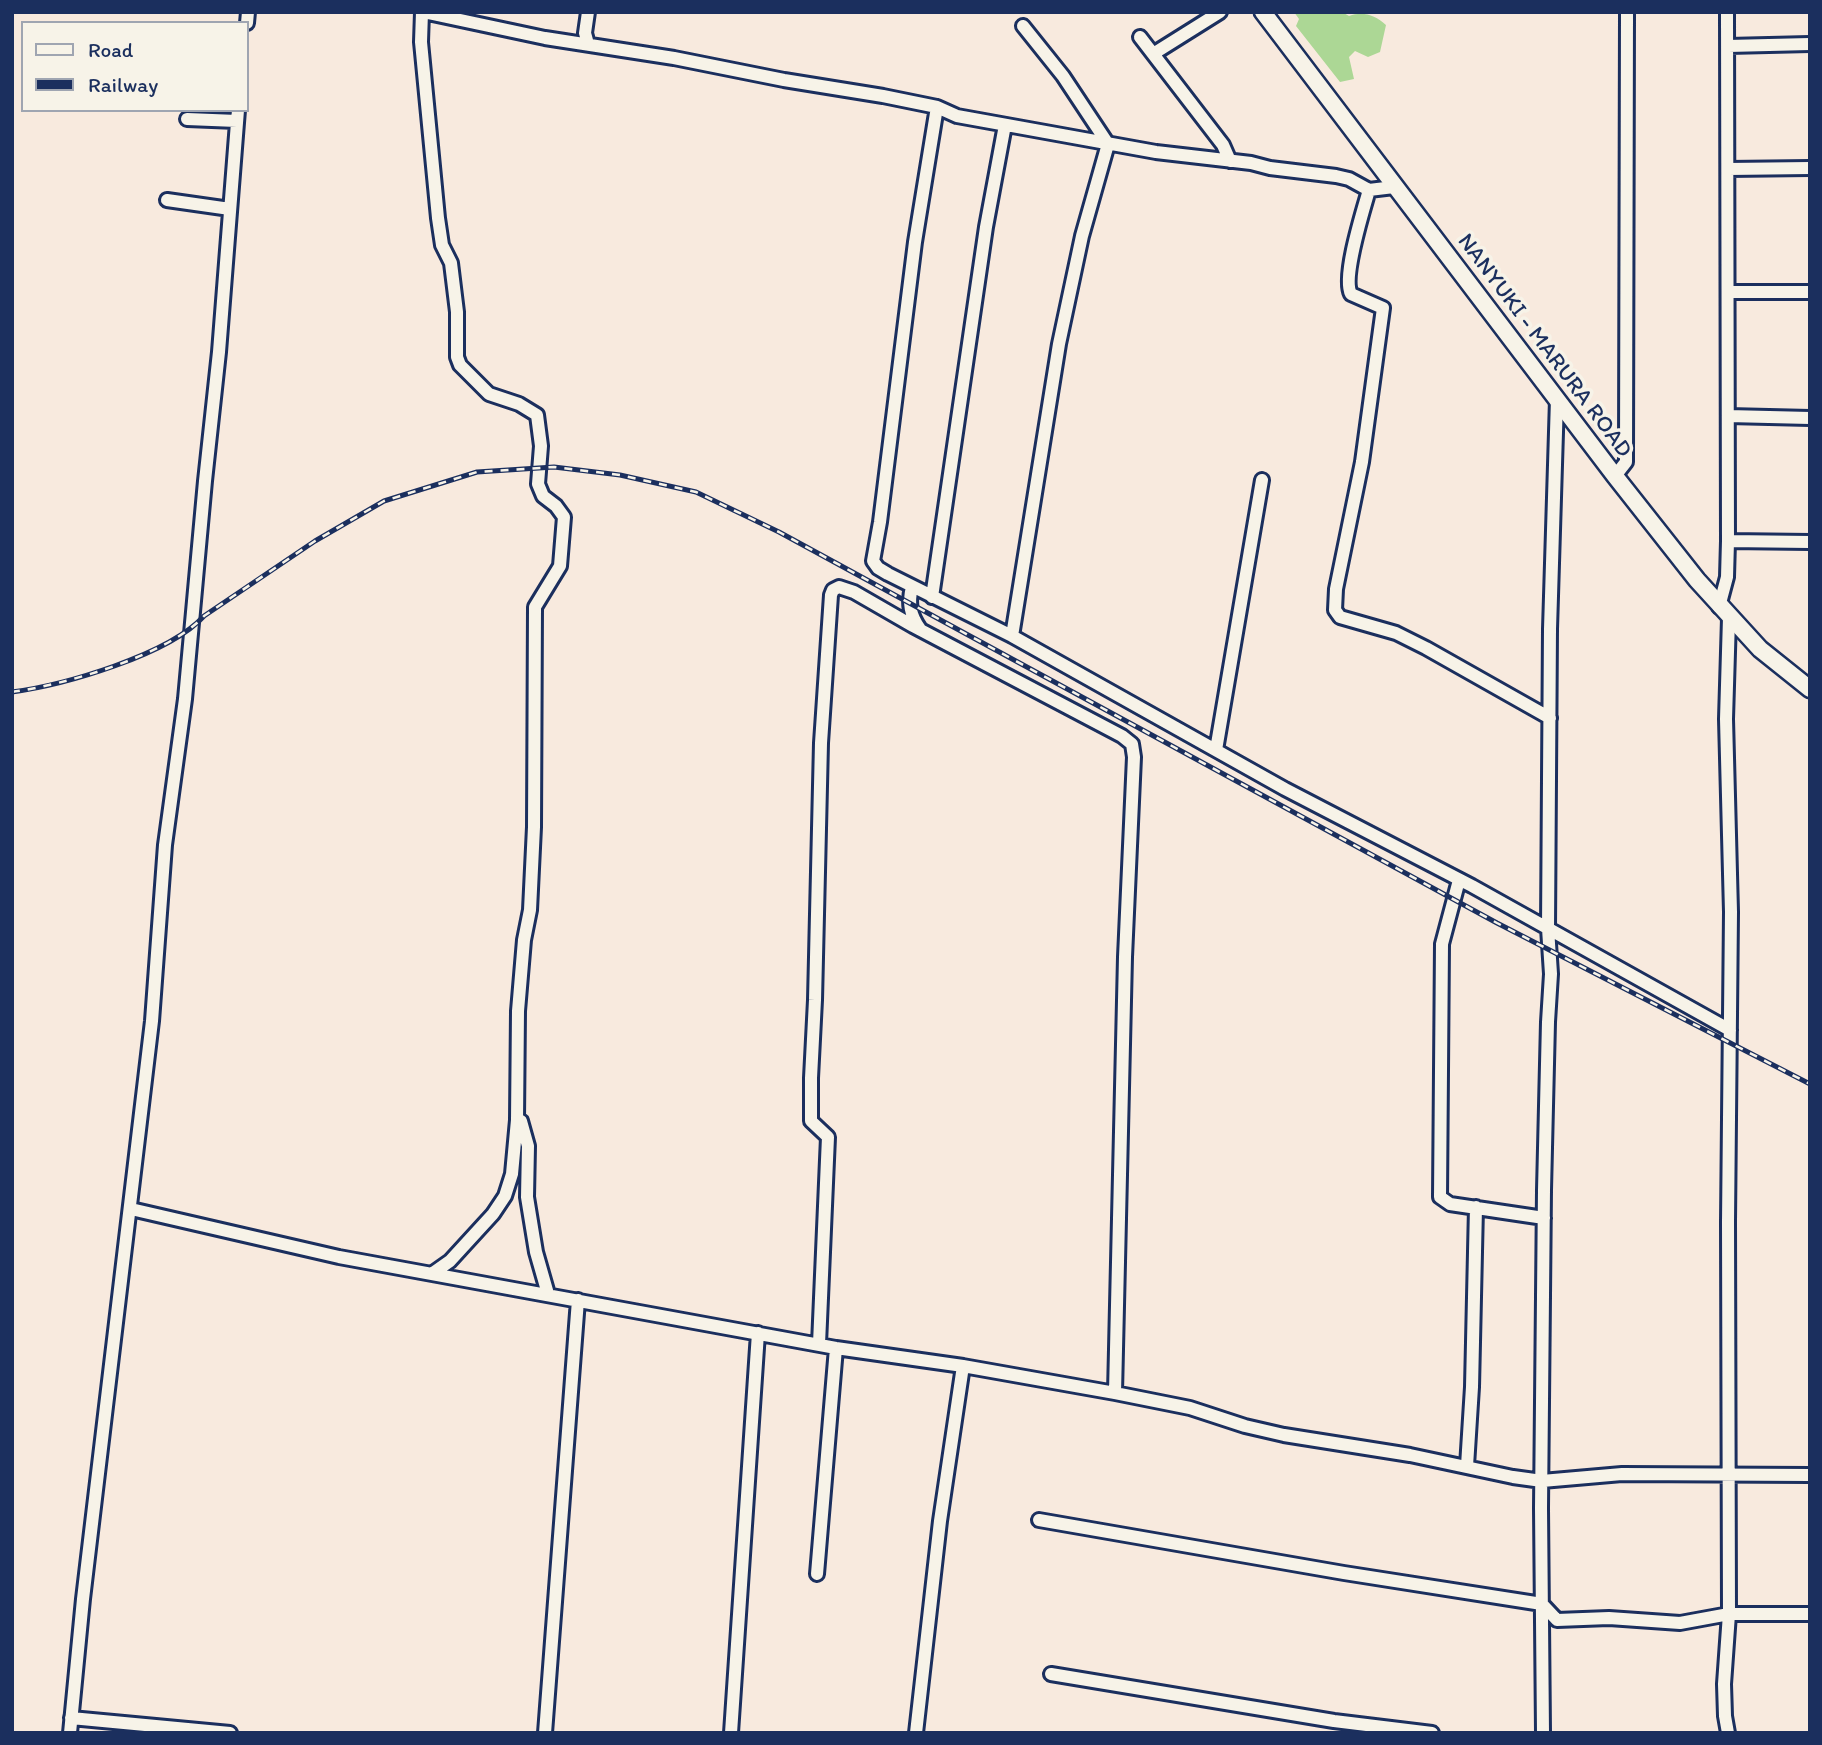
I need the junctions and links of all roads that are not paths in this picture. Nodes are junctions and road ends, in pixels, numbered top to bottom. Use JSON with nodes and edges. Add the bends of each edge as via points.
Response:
{"nodes":[{"id":1,"x":423,"y":12,"type":"edge"},
{"id":2,"x":587,"y":12,"type":"edge"},
{"id":3,"x":1220,"y":12,"type":"edge"},
{"id":4,"x":1263,"y":12,"type":"edge"},
{"id":5,"x":1627,"y":12,"type":"edge"},
{"id":6,"x":1727,"y":12,"type":"edge"},
{"id":7,"x":1023,"y":26,"type":"dead end"},
{"id":8,"x":1140,"y":37,"type":"dead end"},
{"id":9,"x":588,"y":44,"type":"junction"},
{"id":10,"x":1810,"y":44,"type":"edge"},
{"id":11,"x":1728,"y":46,"type":"junction"},
{"id":12,"x":1153,"y":54,"type":"junction"},
{"id":13,"x":937,"y":107,"type":"junction"},
{"id":14,"x":238,"y":116,"type":"edge"},
{"id":15,"x":187,"y":119,"type":"dead end"},
{"id":16,"x":1004,"y":125,"type":"junction"},
{"id":17,"x":1108,"y":144,"type":"junction"},
{"id":18,"x":1230,"y":161,"type":"junction"},
{"id":19,"x":1810,"y":168,"type":"edge"},
{"id":20,"x":1728,"y":169,"type":"junction"},
{"id":21,"x":1394,"y":187,"type":"junction"},
{"id":22,"x":1369,"y":190,"type":"junction"},
{"id":23,"x":167,"y":200,"type":"dead end"},
{"id":24,"x":230,"y":209,"type":"junction"},
{"id":25,"x":1728,"y":292,"type":"junction"},
{"id":26,"x":1810,"y":292,"type":"edge"},
{"id":27,"x":1558,"y":399,"type":"junction"},
{"id":28,"x":1728,"y":416,"type":"junction"},
{"id":29,"x":1810,"y":418,"type":"edge"},
{"id":30,"x":1615,"y":476,"type":"junction"},
{"id":31,"x":1262,"y":480,"type":"dead end"},
{"id":32,"x":1728,"y":541,"type":"junction"},
{"id":33,"x":1810,"y":542,"type":"edge"},
{"id":34,"x":912,"y":587,"type":"junction"},
{"id":35,"x":932,"y":597,"type":"junction"},
{"id":36,"x":1724,"y":613,"type":"junction"},
{"id":37,"x":921,"y":630,"type":"junction"},
{"id":38,"x":1012,"y":636,"type":"junction"},
{"id":39,"x":1810,"y":689,"type":"edge"},
{"id":40,"x":1550,"y":718,"type":"junction"},
{"id":41,"x":1216,"y":750,"type":"junction"},
{"id":42,"x":1459,"y":880,"type":"junction"},
{"id":43,"x":1548,"y":928,"type":"junction"},
{"id":44,"x":1730,"y":1030,"type":"junction"},
{"id":45,"x":517,"y":1104,"type":"junction"},
{"id":46,"x":1476,"y":1207,"type":"junction"},
{"id":47,"x":131,"y":1209,"type":"junction"},
{"id":48,"x":1544,"y":1218,"type":"junction"},
{"id":49,"x":433,"y":1273,"type":"junction"},
{"id":50,"x":548,"y":1294,"type":"junction"},
{"id":51,"x":578,"y":1300,"type":"junction"},
{"id":52,"x":758,"y":1333,"type":"junction"},
{"id":53,"x":819,"y":1344,"type":"junction"},
{"id":54,"x":836,"y":1348,"type":"junction"},
{"id":55,"x":963,"y":1366,"type":"junction"},
{"id":56,"x":1115,"y":1392,"type":"junction"},
{"id":57,"x":1467,"y":1466,"type":"junction"},
{"id":58,"x":1729,"y":1474,"type":"junction"},
{"id":59,"x":1810,"y":1475,"type":"edge"},
{"id":60,"x":1542,"y":1481,"type":"junction"},
{"id":61,"x":1039,"y":1520,"type":"dead end"},
{"id":62,"x":817,"y":1574,"type":"dead end"},
{"id":63,"x":1542,"y":1604,"type":"junction"},
{"id":64,"x":1728,"y":1614,"type":"junction"},
{"id":65,"x":1810,"y":1614,"type":"edge"},
{"id":66,"x":1051,"y":1674,"type":"dead end"},
{"id":67,"x":71,"y":1718,"type":"junction"},
{"id":68,"x":70,"y":1733,"type":"edge"},
{"id":69,"x":230,"y":1733,"type":"edge"},
{"id":70,"x":545,"y":1733,"type":"edge"},
{"id":71,"x":731,"y":1733,"type":"edge"},
{"id":72,"x":916,"y":1733,"type":"edge"},
{"id":73,"x":1432,"y":1733,"type":"edge"},
{"id":74,"x":1543,"y":1733,"type":"edge"},
{"id":75,"x":1728,"y":1733,"type":"edge"}],
"edges":[{"from":1,"to":9,"type":"street"},
{"from":1,"to":45,"type":"street","via":[[421,42],[438,218],[442,245],[451,263],[457,357],[489,394],[537,415],[541,431],[538,484],[564,517],[560,566],[535,607],[535,803],[530,910],[518,1011]]},
{"from":2,"to":9,"type":"street"},
{"from":3,"to":12,"type":"street"},
{"from":4,"to":21,"type":"street","name":"NANYUKI - MARURA ROAD"},
{"from":5,"to":30,"type":"street","via":[[1626,462]]},
{"from":6,"to":11,"type":"street"},
{"from":7,"to":17,"type":"street"},
{"from":8,"to":12,"type":"street"},
{"from":9,"to":13,"type":"street"},
{"from":10,"to":11,"type":"street"},
{"from":11,"to":20,"type":"street"},
{"from":12,"to":18,"type":"street","via":[[1223,145]]},
{"from":13,"to":16,"type":"street","via":[[957,116]]},
{"from":13,"to":34,"type":"street","via":[[922,187],[873,556],[878,568]]},
{"from":14,"to":15,"type":"street"},
{"from":14,"to":24,"type":"street"},
{"from":16,"to":17,"type":"street"},
{"from":16,"to":35,"type":"street"},
{"from":17,"to":18,"type":"street"},
{"from":17,"to":38,"type":"street","via":[[1059,344]]},
{"from":18,"to":22,"type":"street","via":[[1336,176]]},
{"from":19,"to":20,"type":"street"},
{"from":20,"to":25,"type":"street"},
{"from":21,"to":22,"type":"street"},
{"from":21,"to":27,"type":"street","name":"NANYUKI - MARURA ROAD"},
{"from":22,"to":40,"type":"street","via":[[1348,285],[1351,295],[1383,308],[1335,610],[1340,617],[1426,648]]},
{"from":23,"to":24,"type":"street"},
{"from":24,"to":47,"type":"street","via":[[192,630],[165,845]]},
{"from":25,"to":26,"type":"street"},
{"from":25,"to":28,"type":"street"},
{"from":27,"to":30,"type":"street","name":"NANYUKI - MARURA ROAD"},
{"from":27,"to":40,"type":"street"},
{"from":28,"to":29,"type":"street"},
{"from":28,"to":32,"type":"street"},
{"from":30,"to":36,"type":"street","name":"NANYUKI - MARURA ROAD"},
{"from":31,"to":41,"type":"street"},
{"from":32,"to":33,"type":"street"},
{"from":32,"to":36,"type":"street"},
{"from":34,"to":35,"type":"street"},
{"from":34,"to":37,"type":"street","via":[[912,619]]},
{"from":35,"to":38,"type":"street"},
{"from":36,"to":39,"type":"street","name":"NANYUKI - MARURA ROAD"},
{"from":36,"to":44,"type":"street"},
{"from":37,"to":53,"type":"street","via":[[844,587],[833,590],[821,743],[811,1078],[811,1121],[828,1137]]},
{"from":37,"to":56,"type":"street","via":[[1122,736],[1134,750]]},
{"from":38,"to":41,"type":"street"},
{"from":40,"to":43,"type":"street"},
{"from":41,"to":42,"type":"street"},
{"from":42,"to":43,"type":"street"},
{"from":42,"to":46,"type":"street","via":[[1442,944],[1439,1188],[1444,1201]]},
{"from":43,"to":44,"type":"street"},
{"from":43,"to":48,"type":"street","via":[[1551,974]]},
{"from":44,"to":58,"type":"street"},
{"from":45,"to":49,"type":"street","via":[[512,1174],[505,1196],[473,1237]]},
{"from":45,"to":50,"type":"street","via":[[528,1146],[527,1197]]},
{"from":46,"to":48,"type":"street"},
{"from":46,"to":57,"type":"street"},
{"from":47,"to":49,"type":"street"},
{"from":47,"to":67,"type":"street"},
{"from":48,"to":60,"type":"street"},
{"from":49,"to":50,"type":"street"},
{"from":50,"to":51,"type":"street"},
{"from":51,"to":52,"type":"street"},
{"from":51,"to":70,"type":"street"},
{"from":52,"to":53,"type":"street"},
{"from":52,"to":71,"type":"street"},
{"from":53,"to":54,"type":"street"},
{"from":54,"to":55,"type":"street"},
{"from":54,"to":62,"type":"street"},
{"from":55,"to":56,"type":"street"},
{"from":55,"to":72,"type":"street"},
{"from":56,"to":57,"type":"street","via":[[1284,1435]]},
{"from":57,"to":60,"type":"street"},
{"from":58,"to":59,"type":"street"},
{"from":58,"to":60,"type":"street","via":[[1622,1474]]},
{"from":58,"to":64,"type":"street"},
{"from":60,"to":63,"type":"street"},
{"from":61,"to":63,"type":"street"},
{"from":63,"to":64,"type":"street","via":[[1557,1620],[1680,1623]]},
{"from":63,"to":74,"type":"street"},
{"from":64,"to":65,"type":"street"},
{"from":64,"to":75,"type":"street","via":[[1724,1684]]},
{"from":66,"to":73,"type":"street"},
{"from":67,"to":68,"type":"street"},
{"from":67,"to":69,"type":"street"}]}
